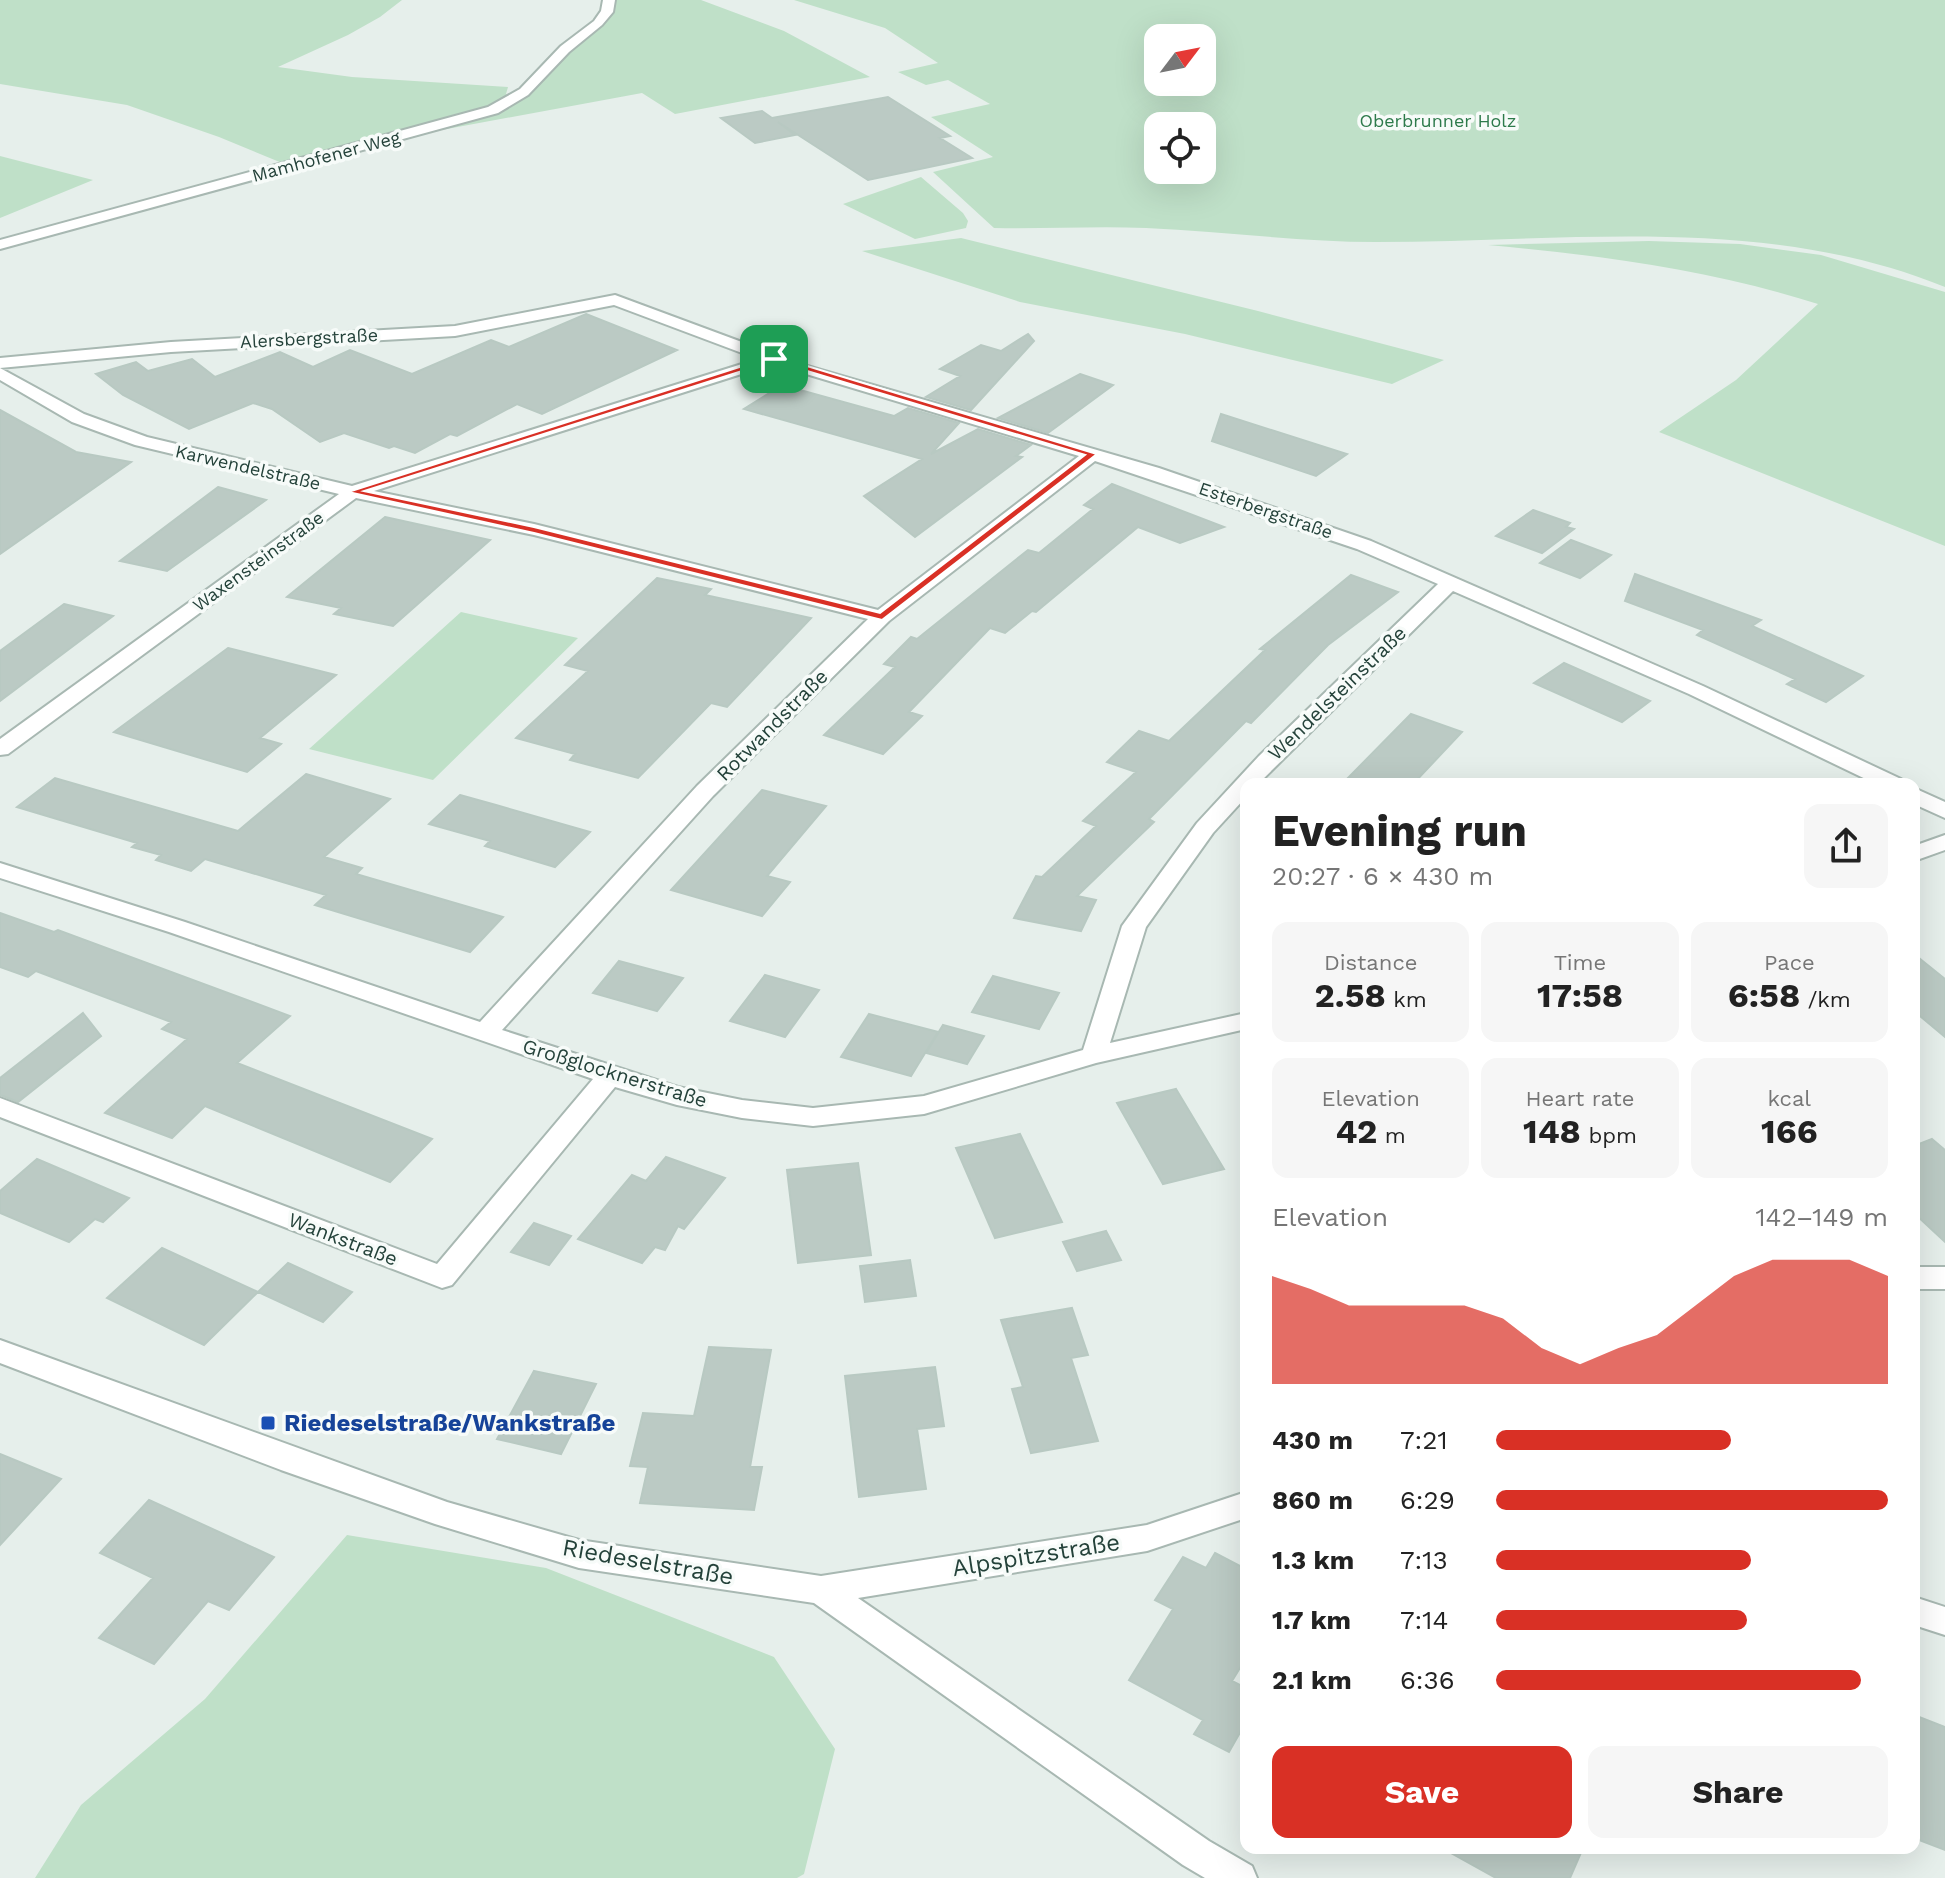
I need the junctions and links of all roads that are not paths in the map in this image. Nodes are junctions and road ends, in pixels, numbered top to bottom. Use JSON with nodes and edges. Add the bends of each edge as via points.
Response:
{"nodes":[{"id":1,"x":609,"y":0,"type":"edge"},
{"id":2,"x":0,"y":245,"type":"edge"},
{"id":3,"x":615,"y":300,"type":"joint"},
{"id":4,"x":774,"y":359,"type":"junction"},
{"id":5,"x":0,"y":363,"type":"edge"},
{"id":6,"x":0,"y":373,"type":"edge"},
{"id":7,"x":1093,"y":454,"type":"junction"},
{"id":8,"x":353,"y":492,"type":"junction"},
{"id":9,"x":1450,"y":583,"type":"junction"},
{"id":10,"x":882,"y":617,"type":"junction"},
{"id":11,"x":0,"y":749,"type":"edge"},
{"id":12,"x":1252,"y":778,"type":"edge"},
{"id":13,"x":1880,"y":778,"type":"edge"},
{"id":14,"x":1240,"y":791,"type":"edge"},
{"id":15,"x":1920,"y":798,"type":"edge"},
{"id":16,"x":1945,"y":811,"type":"edge"},
{"id":17,"x":1945,"y":842,"type":"edge"},
{"id":18,"x":1920,"y":852,"type":"edge"},
{"id":19,"x":0,"y":870,"type":"edge"},
{"id":20,"x":1240,"y":1022,"type":"edge"},
{"id":21,"x":485,"y":1033,"type":"junction"},
{"id":22,"x":1094,"y":1055,"type":"junction"},
{"id":23,"x":610,"y":1076,"type":"junction"},
{"id":24,"x":0,"y":1107,"type":"edge"},
{"id":25,"x":1920,"y":1278,"type":"edge"},
{"id":26,"x":1945,"y":1278,"type":"edge"},
{"id":27,"x":0,"y":1351,"type":"edge"},
{"id":28,"x":1240,"y":1507,"type":"edge"},
{"id":29,"x":821,"y":1590,"type":"junction"},
{"id":30,"x":1920,"y":1613,"type":"edge"},
{"id":31,"x":1945,"y":1621,"type":"edge"},
{"id":32,"x":1239,"y":1878,"type":"edge"}],
"edges":[{"from":1,"to":2,"type":"street","name":"Mamhofener Weg","via":[[598,23],[524,92],[493,110]]},
{"from":3,"to":4,"type":"street","name":"Esterbergstraße"},
{"from":3,"to":5,"type":"street","name":"Alersbergstraße","via":[[455,331],[145,348]]},
{"from":4,"to":7,"type":"street","name":"Esterbergstraße"},
{"from":4,"to":8,"type":"street","name":"Waxensteinstraße"},
{"from":6,"to":8,"type":"street","name":"Karwendelstraße","via":[[102,428]]},
{"from":7,"to":9,"type":"street","name":"Esterbergstraße","via":[[1313,526]]},
{"from":7,"to":10,"type":"street","name":"Rotwandstraße"},
{"from":8,"to":10,"type":"street","name":"Karwendelstraße","via":[[534,530]]},
{"from":8,"to":11,"type":"street","name":"Waxensteinstraße"},
{"from":9,"to":12,"type":"street","name":"Wendelsteinstraße"},
{"from":9,"to":13,"type":"street","name":"Esterbergstraße","via":[[1696,690]]},
{"from":10,"to":21,"type":"street","name":"Rotwandstraße","via":[[705,791]]},
{"from":14,"to":22,"type":"street","name":"Wendelsteinstraße","via":[[1205,828],[1134,926]]},
{"from":15,"to":16,"type":"street"},
{"from":17,"to":18,"type":"street"},
{"from":19,"to":21,"type":"street","name":"Großglocknerstraße"},
{"from":20,"to":22,"type":"street","name":"Großglocknerstraße"},
{"from":21,"to":23,"type":"street","name":"Großglocknerstraße"},
{"from":22,"to":23,"type":"street","name":"Großglocknerstraße","via":[[924,1105],[813,1117],[677,1096]]},
{"from":23,"to":24,"type":"street","name":"Wankstraße","via":[[442,1277]]},
{"from":25,"to":26,"type":"street"},
{"from":27,"to":29,"type":"street","name":"Riedeselstraße","via":[[306,1466],[579,1554]]},
{"from":28,"to":29,"type":"street","name":"Alpspitzstraße","via":[[1147,1538]]},
{"from":29,"to":32,"type":"street","name":"Riedeselstraße"},
{"from":30,"to":31,"type":"street"}]}
